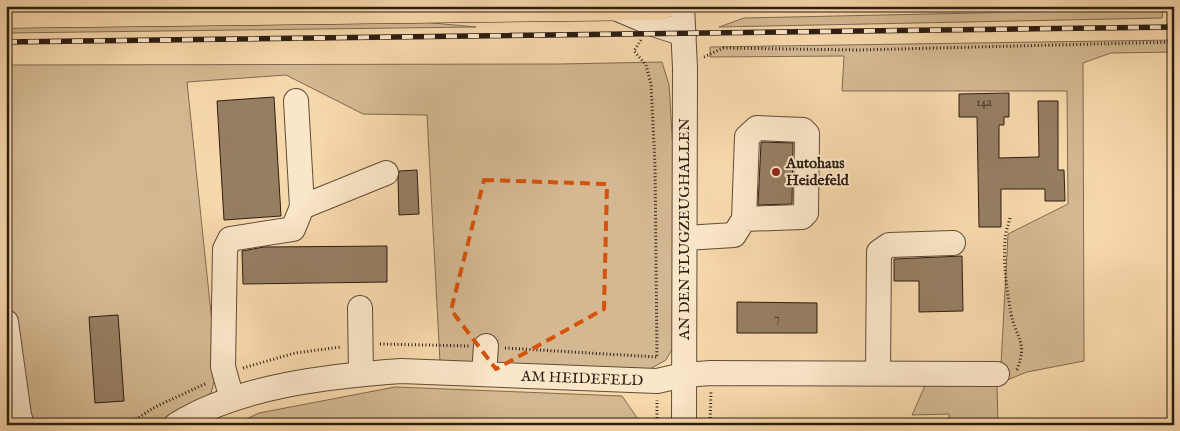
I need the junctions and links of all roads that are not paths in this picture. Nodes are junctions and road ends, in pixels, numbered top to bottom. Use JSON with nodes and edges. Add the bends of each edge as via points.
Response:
{"nodes":[{"id":1,"x":682,"y":6,"type":"edge"},
{"id":2,"x":612,"y":7,"type":"edge"},
{"id":3,"x":43,"y":10,"type":"edge"},
{"id":4,"x":657,"y":11,"type":"edge"},
{"id":5,"x":6,"y":14,"type":"edge"},
{"id":6,"x":684,"y":34,"type":"junction"},
{"id":7,"x":296,"y":101,"type":"dead end"},
{"id":8,"x":386,"y":173,"type":"dead end"},
{"id":9,"x":302,"y":207,"type":"junction"},
{"id":10,"x":744,"y":218,"type":"dead end"},
{"id":11,"x":685,"y":238,"type":"junction"},
{"id":12,"x":953,"y":243,"type":"dead end"},
{"id":13,"x":360,"y":308,"type":"dead end"},
{"id":14,"x":6,"y":322,"type":"edge"},
{"id":15,"x":486,"y":346,"type":"dead end"},
{"id":16,"x":878,"y":373,"type":"junction"},
{"id":17,"x":361,"y":374,"type":"junction"},
{"id":18,"x":484,"y":374,"type":"junction"},
{"id":19,"x":997,"y":374,"type":"road end"},
{"id":20,"x":684,"y":375,"type":"junction"},
{"id":21,"x":232,"y":399,"type":"junction"},
{"id":22,"x":22,"y":425,"type":"edge"},
{"id":23,"x":176,"y":425,"type":"edge"},
{"id":24,"x":684,"y":425,"type":"edge"}],
"edges":[{"from":1,"to":6,"type":"street","name":"AN DEN FLUGZEUGHALLEN"},
{"from":2,"to":3,"type":"main road"},
{"from":2,"to":4,"type":"main road"},
{"from":3,"to":5,"type":"main road"},
{"from":4,"to":6,"type":"street"},
{"from":6,"to":11,"type":"street","name":"AN DEN FLUGZEUGHALLEN"},
{"from":7,"to":9,"type":"street"},
{"from":8,"to":9,"type":"street"},
{"from":9,"to":21,"type":"street","via":[[293,229],[230,239],[226,250],[223,367]]},
{"from":10,"to":11,"type":"street","via":[[734,235]]},
{"from":11,"to":20,"type":"street","name":"AN DEN FLUGZEUGHALLEN"},
{"from":12,"to":16,"type":"street","via":[[889,245],[879,252]]},
{"from":13,"to":17,"type":"street"},
{"from":14,"to":22,"type":"street"},
{"from":15,"to":18,"type":"street"},
{"from":16,"to":19,"type":"street","name":"AM HEIDEFELD"},
{"from":16,"to":20,"type":"street","name":"AM HEIDEFELD"},
{"from":17,"to":18,"type":"street","name":"AM HEIDEFELD","via":[[401,371]]},
{"from":17,"to":21,"type":"street","name":"AM HEIDEFELD","via":[[292,384]]},
{"from":18,"to":20,"type":"street","name":"AM HEIDEFELD","via":[[657,381]]},
{"from":20,"to":24,"type":"street","name":"AN DEN FLUGZEUGHALLEN"},
{"from":21,"to":23,"type":"street","name":"AM HEIDEFELD"}]}
